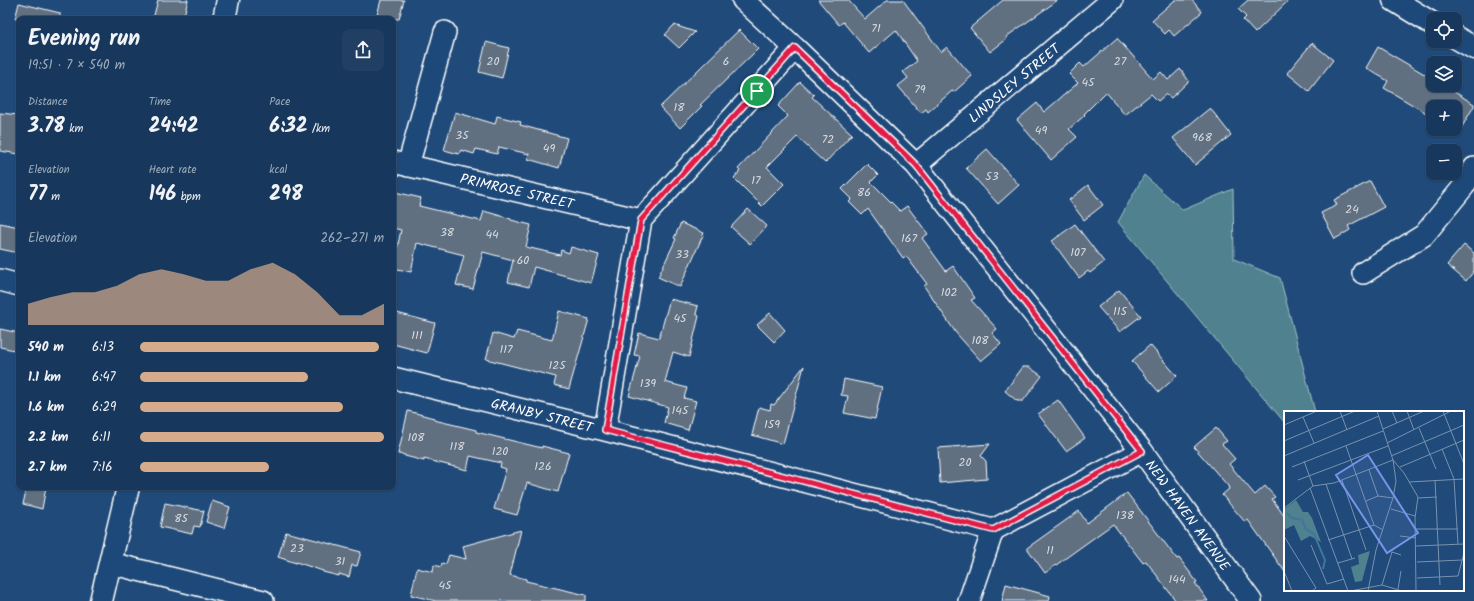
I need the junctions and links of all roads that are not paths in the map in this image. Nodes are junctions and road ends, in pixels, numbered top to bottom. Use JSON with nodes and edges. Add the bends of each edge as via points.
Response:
{"nodes":[{"id":1,"x":228,"y":0,"type":"edge"},
{"id":2,"x":743,"y":0,"type":"edge"},
{"id":3,"x":1112,"y":0,"type":"edge"},
{"id":4,"x":1396,"y":1,"type":"edge"},
{"id":5,"x":225,"y":16,"type":"edge"},
{"id":6,"x":1426,"y":20,"type":"edge"},
{"id":7,"x":445,"y":32,"type":"dead end"},
{"id":8,"x":1462,"y":41,"type":"edge"},
{"id":9,"x":795,"y":48,"type":"junction"},
{"id":10,"x":1474,"y":48,"type":"edge"},
{"id":11,"x":401,"y":164,"type":"edge"},
{"id":12,"x":916,"y":165,"type":"junction"},
{"id":13,"x":1474,"y":168,"type":"edge"},
{"id":14,"x":641,"y":220,"type":"junction"},
{"id":15,"x":1363,"y":273,"type":"dead end"},
{"id":16,"x":0,"y":280,"type":"edge"},
{"id":17,"x":16,"y":284,"type":"edge"},
{"id":18,"x":396,"y":379,"type":"edge"},
{"id":19,"x":605,"y":430,"type":"junction"},
{"id":20,"x":1142,"y":451,"type":"junction"},
{"id":21,"x":127,"y":490,"type":"edge"},
{"id":22,"x":993,"y":530,"type":"junction"},
{"id":23,"x":110,"y":563,"type":"junction"},
{"id":24,"x":101,"y":601,"type":"edge"},
{"id":25,"x":263,"y":601,"type":"edge"},
{"id":26,"x":969,"y":601,"type":"edge"},
{"id":27,"x":1251,"y":601,"type":"edge"}],
"edges":[{"from":1,"to":5,"type":"street"},
{"from":2,"to":9,"type":"street","name":"NEW HAVEN AVENUE"},
{"from":3,"to":12,"type":"street","name":"LINDSLEY STREET"},
{"from":4,"to":6,"type":"street"},
{"from":7,"to":11,"type":"street"},
{"from":8,"to":10,"type":"street"},
{"from":9,"to":12,"type":"street","name":"NEW HAVEN AVENUE"},
{"from":9,"to":14,"type":"street"},
{"from":11,"to":14,"type":"street","name":"PRIMROSE STREET"},
{"from":12,"to":20,"type":"street","name":"NEW HAVEN AVENUE"},
{"from":13,"to":15,"type":"street","via":[[1464,186],[1424,235]]},
{"from":14,"to":19,"type":"street"},
{"from":16,"to":17,"type":"street"},
{"from":18,"to":19,"type":"street","name":"GRANBY STREET"},
{"from":19,"to":22,"type":"street","name":"GRANBY STREET"},
{"from":20,"to":22,"type":"street"},
{"from":20,"to":27,"type":"street","name":"NEW HAVEN AVENUE"},
{"from":21,"to":23,"type":"street"},
{"from":22,"to":26,"type":"street"},
{"from":23,"to":24,"type":"street"},
{"from":23,"to":25,"type":"street"}]}
